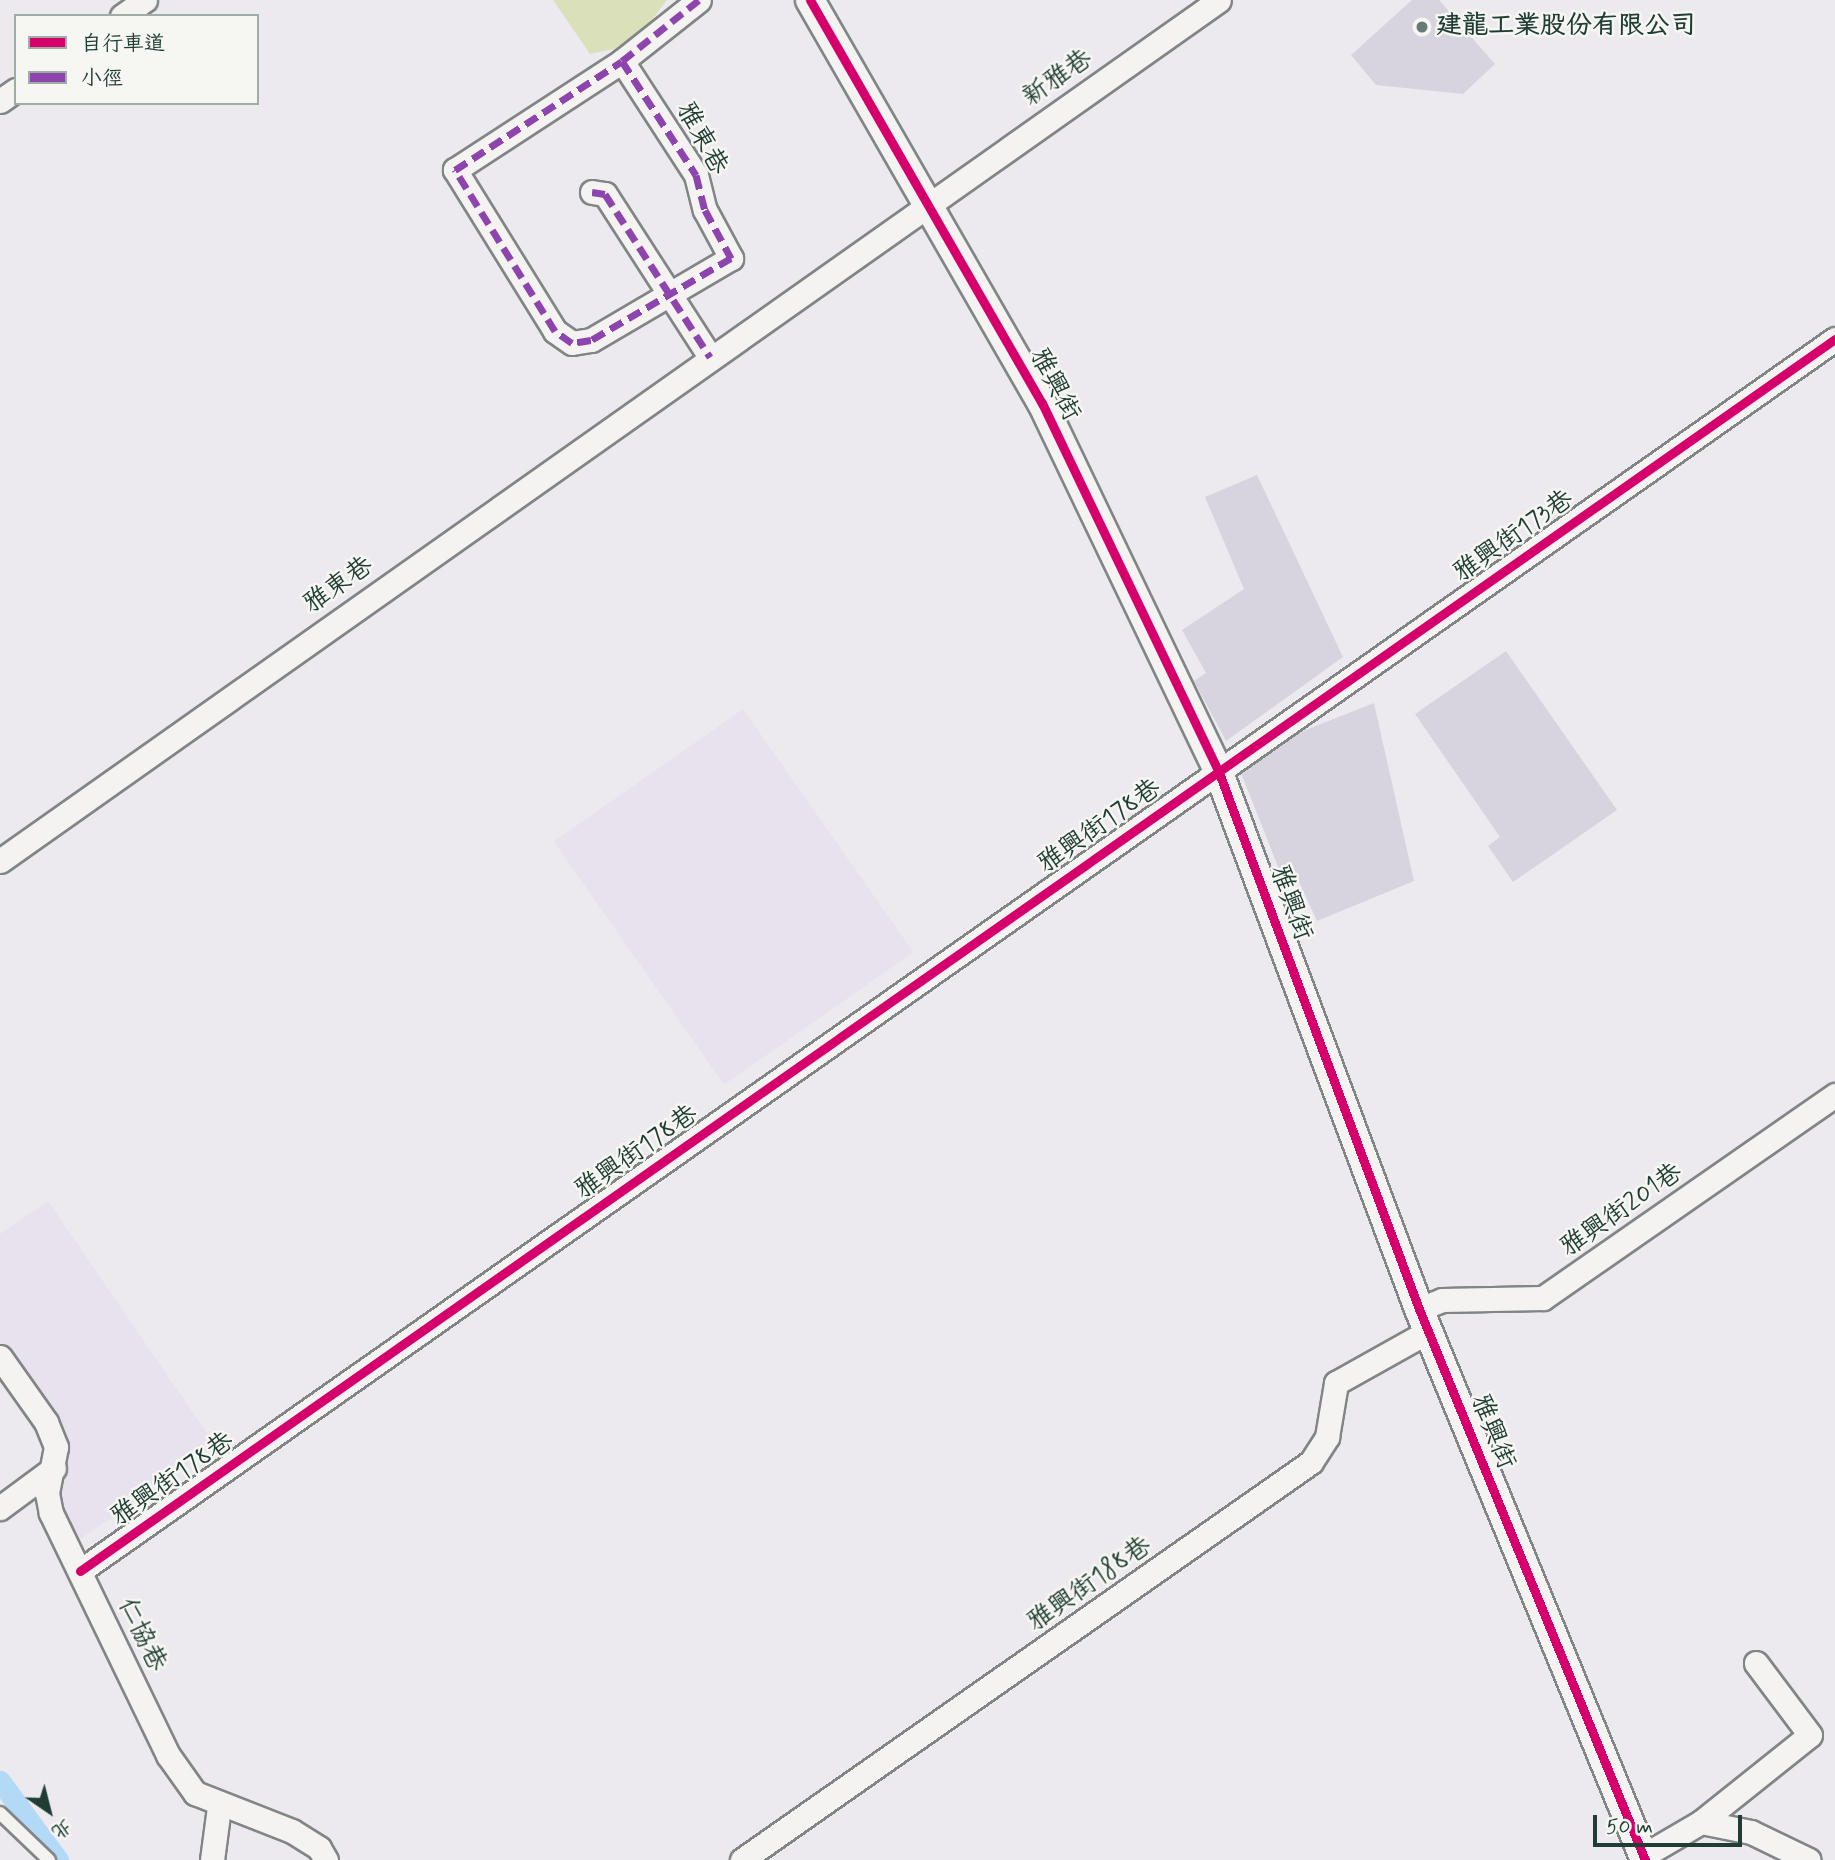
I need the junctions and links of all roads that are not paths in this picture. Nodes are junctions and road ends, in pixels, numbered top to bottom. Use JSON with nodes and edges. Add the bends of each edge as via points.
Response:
{"nodes":[{"id":1,"x":145,"y":0,"type":"edge"},
{"id":2,"x":699,"y":0,"type":"edge"},
{"id":3,"x":810,"y":0,"type":"edge"},
{"id":4,"x":1219,"y":0,"type":"edge"},
{"id":5,"x":125,"y":14,"type":"edge"},
{"id":6,"x":622,"y":61,"type":"junction"},
{"id":7,"x":592,"y":192,"type":"dead end"},
{"id":8,"x":929,"y":204,"type":"junction"},
{"id":9,"x":671,"y":294,"type":"junction"},
{"id":10,"x":1835,"y":339,"type":"edge"},
{"id":11,"x":710,"y":357,"type":"junction"},
{"id":12,"x":1218,"y":770,"type":"junction"},
{"id":13,"x":0,"y":861,"type":"edge"},
{"id":14,"x":1835,"y":1095,"type":"edge"},
{"id":15,"x":1424,"y":1320,"type":"junction"},
{"id":16,"x":0,"y":1357,"type":"edge"},
{"id":17,"x":54,"y":1468,"type":"junction"},
{"id":18,"x":0,"y":1508,"type":"edge"},
{"id":19,"x":80,"y":1571,"type":"junction"},
{"id":20,"x":1756,"y":1663,"type":"dead end"},
{"id":21,"x":219,"y":1807,"type":"junction"},
{"id":22,"x":0,"y":1813,"type":"edge"},
{"id":23,"x":1701,"y":1822,"type":"junction"},
{"id":24,"x":1644,"y":1858,"type":"edge"},
{"id":25,"x":49,"y":1860,"type":"edge"},
{"id":26,"x":212,"y":1860,"type":"edge"},
{"id":27,"x":326,"y":1860,"type":"edge"},
{"id":28,"x":742,"y":1860,"type":"edge"},
{"id":29,"x":1809,"y":1860,"type":"edge"}],
"edges":[{"from":1,"to":5,"type":"street"},
{"from":2,"to":6,"type":"street","name":"雅東巷"},
{"from":3,"to":8,"type":"street","name":"雅興街"},
{"from":4,"to":8,"type":"street","name":"新雅巷"},
{"from":6,"to":9,"type":"street","name":"雅東巷","via":[[696,175],[705,210],[731,258]]},
{"from":6,"to":9,"type":"street","name":"雅東巷","via":[[455,170],[455,178],[564,339],[581,344],[591,340]]},
{"from":7,"to":9,"type":"street","via":[[606,194]]},
{"from":8,"to":11,"type":"street","name":"雅東巷"},
{"from":8,"to":12,"type":"street","name":"雅興街","via":[[1042,402]]},
{"from":9,"to":11,"type":"street"},
{"from":10,"to":12,"type":"street","name":"雅興街173巷"},
{"from":11,"to":13,"type":"street","name":"雅東巷"},
{"from":12,"to":15,"type":"street","name":"雅興街"},
{"from":12,"to":19,"type":"street","name":"雅興街178巷"},
{"from":14,"to":15,"type":"street","name":"雅興街201巷","via":[[1543,1298],[1442,1300]]},
{"from":15,"to":24,"type":"street","name":"雅興街"},
{"from":15,"to":28,"type":"street","name":"雅興街188巷","via":[[1336,1383],[1327,1437],[1311,1462]]},
{"from":16,"to":17,"type":"street","name":"仁協巷","via":[[46,1422],[56,1447]]},
{"from":17,"to":18,"type":"street"},
{"from":17,"to":19,"type":"street","name":"仁協巷","via":[[47,1493],[51,1514]]},
{"from":19,"to":21,"type":"street","name":"仁協巷","via":[[167,1755],[195,1793]]},
{"from":20,"to":23,"type":"street","via":[[1810,1735]]},
{"from":21,"to":26,"type":"street"},
{"from":21,"to":27,"type":"street","name":"仁協巷","via":[[292,1831],[319,1848]]},
{"from":22,"to":25,"type":"lane"},
{"from":23,"to":24,"type":"street"},
{"from":23,"to":29,"type":"street","via":[[1751,1832]]}]}
